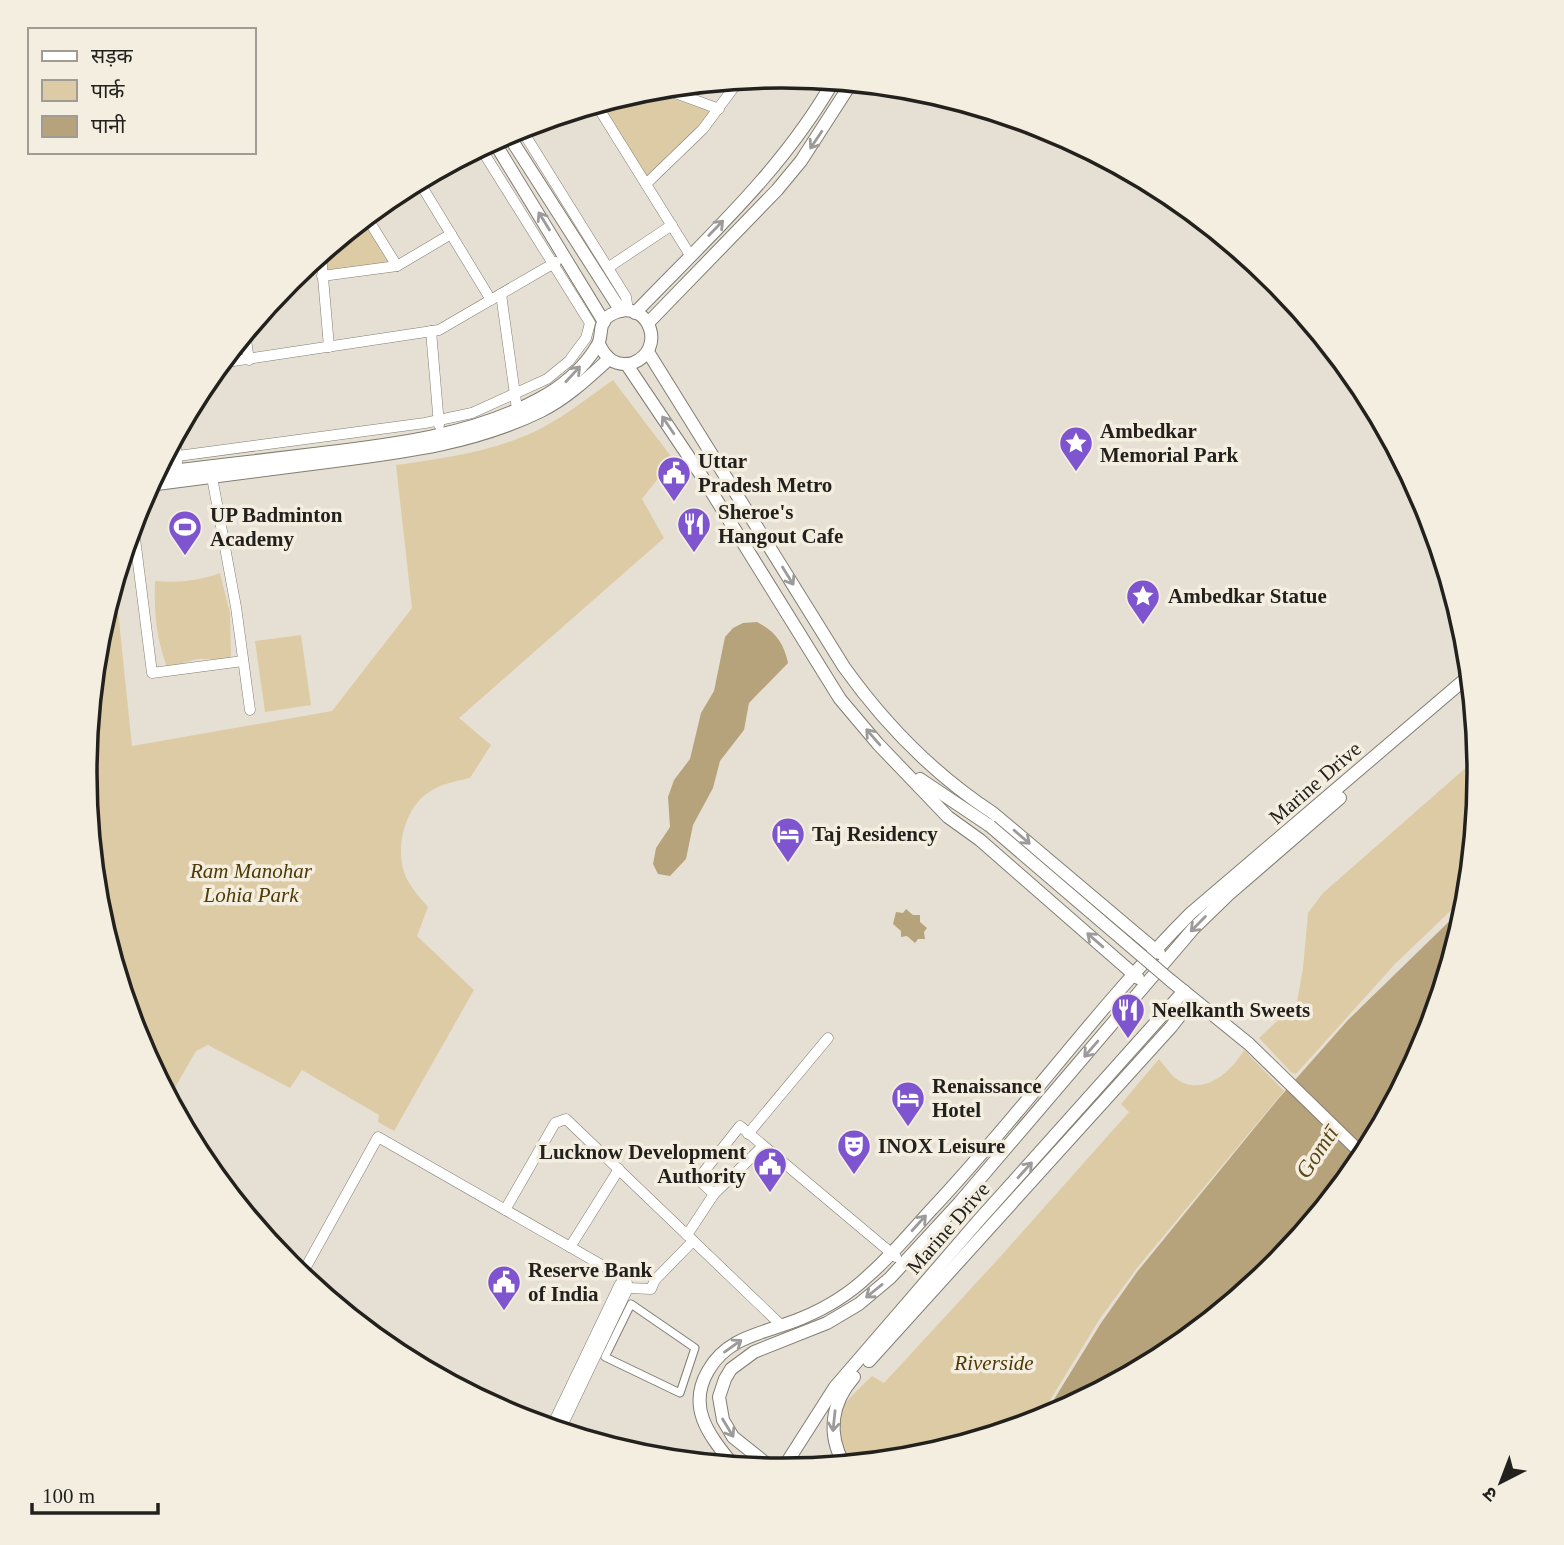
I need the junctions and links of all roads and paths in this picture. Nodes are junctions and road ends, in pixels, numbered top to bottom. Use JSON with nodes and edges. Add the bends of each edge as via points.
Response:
{"nodes":[{"id":1,"x":732,"y":89,"type":"edge"},
{"id":2,"x":829,"y":89,"type":"edge"},
{"id":3,"x":847,"y":91,"type":"edge"},
{"id":4,"x":682,"y":95,"type":"edge"},
{"id":5,"x":719,"y":108,"type":"junction"},
{"id":6,"x":601,"y":112,"type":"edge"},
{"id":7,"x":527,"y":137,"type":"edge"},
{"id":8,"x":514,"y":143,"type":"edge"},
{"id":9,"x":500,"y":149,"type":"edge"},
{"id":10,"x":485,"y":155,"type":"edge"},
{"id":11,"x":646,"y":184,"type":"junction"},
{"id":12,"x":423,"y":189,"type":"edge"},
{"id":13,"x":371,"y":224,"type":"edge"},
{"id":14,"x":671,"y":225,"type":"junction"},
{"id":15,"x":451,"y":234,"type":"junction"},
{"id":16,"x":690,"y":255,"type":"junction"},
{"id":17,"x":566,"y":257,"type":"junction"},
{"id":18,"x":554,"y":264,"type":"junction"},
{"id":19,"x":322,"y":265,"type":"edge"},
{"id":20,"x":397,"y":266,"type":"junction"},
{"id":21,"x":609,"y":267,"type":"junction"},
{"id":22,"x":323,"y":276,"type":"junction"},
{"id":23,"x":501,"y":294,"type":"junction"},
{"id":24,"x":491,"y":300,"type":"junction"},
{"id":25,"x":628,"y":312,"type":"junction"},
{"id":26,"x":604,"y":321,"type":"junction"},
{"id":27,"x":648,"y":323,"type":"junction"},
{"id":28,"x":431,"y":331,"type":"junction"},
{"id":29,"x":599,"y":344,"type":"junction"},
{"id":30,"x":247,"y":345,"type":"edge"},
{"id":31,"x":328,"y":347,"type":"junction"},
{"id":32,"x":648,"y":352,"type":"junction"},
{"id":33,"x":609,"y":359,"type":"junction"},
{"id":34,"x":249,"y":360,"type":"junction"},
{"id":35,"x":234,"y":362,"type":"edge"},
{"id":36,"x":627,"y":365,"type":"junction"},
{"id":37,"x":515,"y":394,"type":"junction"},
{"id":38,"x":517,"y":409,"type":"junction"},
{"id":39,"x":440,"y":427,"type":"junction"},
{"id":40,"x":176,"y":454,"type":"edge"},
{"id":41,"x":173,"y":461,"type":"edge"},
{"id":42,"x":177,"y":463,"type":"junction"},
{"id":43,"x":170,"y":466,"type":"edge"},
{"id":44,"x":212,"y":477,"type":"junction"},
{"id":45,"x":162,"y":483,"type":"edge"},
{"id":46,"x":135,"y":546,"type":"edge"},
{"id":47,"x":243,"y":661,"type":"junction"},
{"id":48,"x":1461,"y":683,"type":"edge"},
{"id":49,"x":1462,"y":693,"type":"edge"},
{"id":50,"x":250,"y":710,"type":"dead end"},
{"id":51,"x":892,"y":759,"type":"junction"},
{"id":52,"x":967,"y":796,"type":"junction"},
{"id":53,"x":990,"y":826,"type":"junction"},
{"id":54,"x":1154,"y":950,"type":"junction"},
{"id":55,"x":1167,"y":960,"type":"junction"},
{"id":56,"x":1133,"y":974,"type":"junction"},
{"id":57,"x":1146,"y":985,"type":"junction"},
{"id":58,"x":1189,"y":995,"type":"junction"},
{"id":59,"x":828,"y":1038,"type":"dead end"},
{"id":60,"x":748,"y":1134,"type":"junction"},
{"id":61,"x":763,"y":1146,"type":"junction"},
{"id":62,"x":1355,"y":1148,"type":"edge"},
{"id":63,"x":619,"y":1170,"type":"junction"},
{"id":64,"x":714,"y":1194,"type":"junction"},
{"id":65,"x":505,"y":1210,"type":"junction"},
{"id":66,"x":690,"y":1238,"type":"junction"},
{"id":67,"x":570,"y":1247,"type":"junction"},
{"id":68,"x":892,"y":1253,"type":"junction"},
{"id":69,"x":904,"y":1264,"type":"junction"},
{"id":70,"x":307,"y":1265,"type":"edge"},
{"id":71,"x":627,"y":1283,"type":"junction"},
{"id":72,"x":631,"y":1304,"type":"joint"},
{"id":73,"x":781,"y":1325,"type":"junction"},
{"id":74,"x":556,"y":1419,"type":"edge"},
{"id":75,"x":564,"y":1422,"type":"edge"},
{"id":76,"x":724,"y":1455,"type":"edge"},
{"id":77,"x":839,"y":1455,"type":"edge"},
{"id":78,"x":757,"y":1457,"type":"edge"},
{"id":79,"x":790,"y":1458,"type":"edge"}],
"edges":[{"from":1,"to":5,"type":"street"},
{"from":16,"to":2,"type":"street","one_way":true,"via":[[784,157]]},
{"from":3,"to":27,"type":"street","one_way":true,"via":[[793,171]]},
{"from":4,"to":5,"type":"street"},
{"from":5,"to":11,"type":"street"},
{"from":6,"to":11,"type":"street"},
{"from":7,"to":21,"type":"street"},
{"from":8,"to":25,"type":"street"},
{"from":17,"to":9,"type":"street","one_way":true},
{"from":10,"to":18,"type":"street"},
{"from":11,"to":14,"type":"street"},
{"from":12,"to":15,"type":"street"},
{"from":13,"to":20,"type":"street"},
{"from":14,"to":16,"type":"street"},
{"from":14,"to":21,"type":"street"},
{"from":15,"to":20,"type":"street"},
{"from":15,"to":24,"type":"street"},
{"from":16,"to":25,"type":"street"},
{"from":17,"to":18,"type":"street"},
{"from":17,"to":26,"type":"street"},
{"from":18,"to":23,"type":"street"},
{"from":18,"to":37,"type":"street","via":[[590,323],[586,338],[569,361],[547,379]]},
{"from":19,"to":22,"type":"street"},
{"from":20,"to":22,"type":"street"},
{"from":21,"to":25,"type":"street","via":[[628,300]]},
{"from":22,"to":31,"type":"street"},
{"from":23,"to":24,"type":"street"},
{"from":23,"to":37,"type":"street"},
{"from":24,"to":28,"type":"street"},
{"from":25,"to":26,"type":"street"},
{"from":25,"to":27,"type":"street"},
{"from":26,"to":29,"type":"street"},
{"from":27,"to":32,"type":"street","via":[[652,338]]},
{"from":28,"to":31,"type":"street"},
{"from":28,"to":39,"type":"street"},
{"from":29,"to":33,"type":"street"},
{"from":38,"to":29,"type":"street","one_way":true,"via":[[568,381]]},
{"from":30,"to":34,"type":"street"},
{"from":31,"to":34,"type":"street"},
{"from":32,"to":36,"type":"street"},
{"from":32,"to":52,"type":"street","one_way":true,"via":[[844,667],[890,725]]},
{"from":33,"to":36,"type":"street"},
{"from":33,"to":44,"type":"street","via":[[543,410],[463,440]]},
{"from":34,"to":35,"type":"street"},
{"from":51,"to":36,"type":"street","one_way":true,"via":[[840,699]]},
{"from":37,"to":38,"type":"street"},
{"from":37,"to":39,"type":"street"},
{"from":38,"to":39,"type":"street","via":[[466,428]]},
{"from":39,"to":42,"type":"street","via":[[358,449]]},
{"from":40,"to":42,"type":"street"},
{"from":41,"to":42,"type":"street"},
{"from":42,"to":43,"type":"street"},
{"from":44,"to":45,"type":"street"},
{"from":44,"to":47,"type":"street"},
{"from":46,"to":47,"type":"street","via":[[152,673]]},
{"from":47,"to":50,"type":"street"},
{"from":48,"to":54,"type":"street","name":"Marine Drive","via":[[1191,913]]},
{"from":49,"to":55,"type":"street","name":"Marine Drive","one_way":true,"via":[[1228,895]]},
{"from":51,"to":53,"type":"street"},
{"from":56,"to":51,"type":"street","one_way":true,"via":[[948,817]]},
{"from":52,"to":53,"type":"street"},
{"from":52,"to":54,"type":"street","one_way":true},
{"from":53,"to":58,"type":"street","bridge":true},
{"from":54,"to":55,"type":"street"},
{"from":54,"to":56,"type":"street","name":"Marine Drive"},
{"from":55,"to":57,"type":"street","name":"Marine Drive"},
{"from":56,"to":57,"type":"street"},
{"from":68,"to":56,"type":"street","name":"Marine Drive","one_way":true},
{"from":57,"to":69,"type":"street","name":"Marine Drive","one_way":true},
{"from":58,"to":62,"type":"street","via":[[1249,1044]]},
{"from":58,"to":77,"type":"street","name":"Marine Drive","one_way":true,"via":[[1162,1036],[849,1382],[836,1405],[831,1428]]},
{"from":79,"to":58,"type":"street","name":"Marine Drive","one_way":true,"via":[[835,1387],[979,1220]]},
{"from":59,"to":60,"type":"street"},
{"from":60,"to":61,"type":"street"},
{"from":60,"to":64,"type":"street","via":[[740,1126],[698,1179]]},
{"from":61,"to":64,"type":"street"},
{"from":61,"to":68,"type":"street"},
{"from":63,"to":65,"type":"street","via":[[566,1119],[555,1123]]},
{"from":63,"to":66,"type":"street"},
{"from":63,"to":67,"type":"street"},
{"from":64,"to":66,"type":"street"},
{"from":65,"to":67,"type":"street"},
{"from":65,"to":70,"type":"street","via":[[377,1137]]},
{"from":66,"to":71,"type":"street","via":[[651,1289]]},
{"from":66,"to":73,"type":"street"},
{"from":67,"to":71,"type":"street"},
{"from":68,"to":69,"type":"street"},
{"from":68,"to":73,"type":"street","name":"Marine Drive","via":[[835,1302]]},
{"from":69,"to":78,"type":"street","name":"Marine Drive","one_way":true,"via":[[859,1304],[827,1323],[754,1352],[731,1369],[719,1397],[720,1412],[728,1430]]},
{"from":71,"to":74,"type":"street","via":[[620,1284]]},
{"from":71,"to":75,"type":"street"},
{"from":72,"to":72,"type":"street","via":[[695,1348],[680,1393],[605,1357]]},
{"from":76,"to":73,"type":"street","name":"Marine Drive","one_way":true,"via":[[704,1426],[703,1382],[728,1348]]}]}
